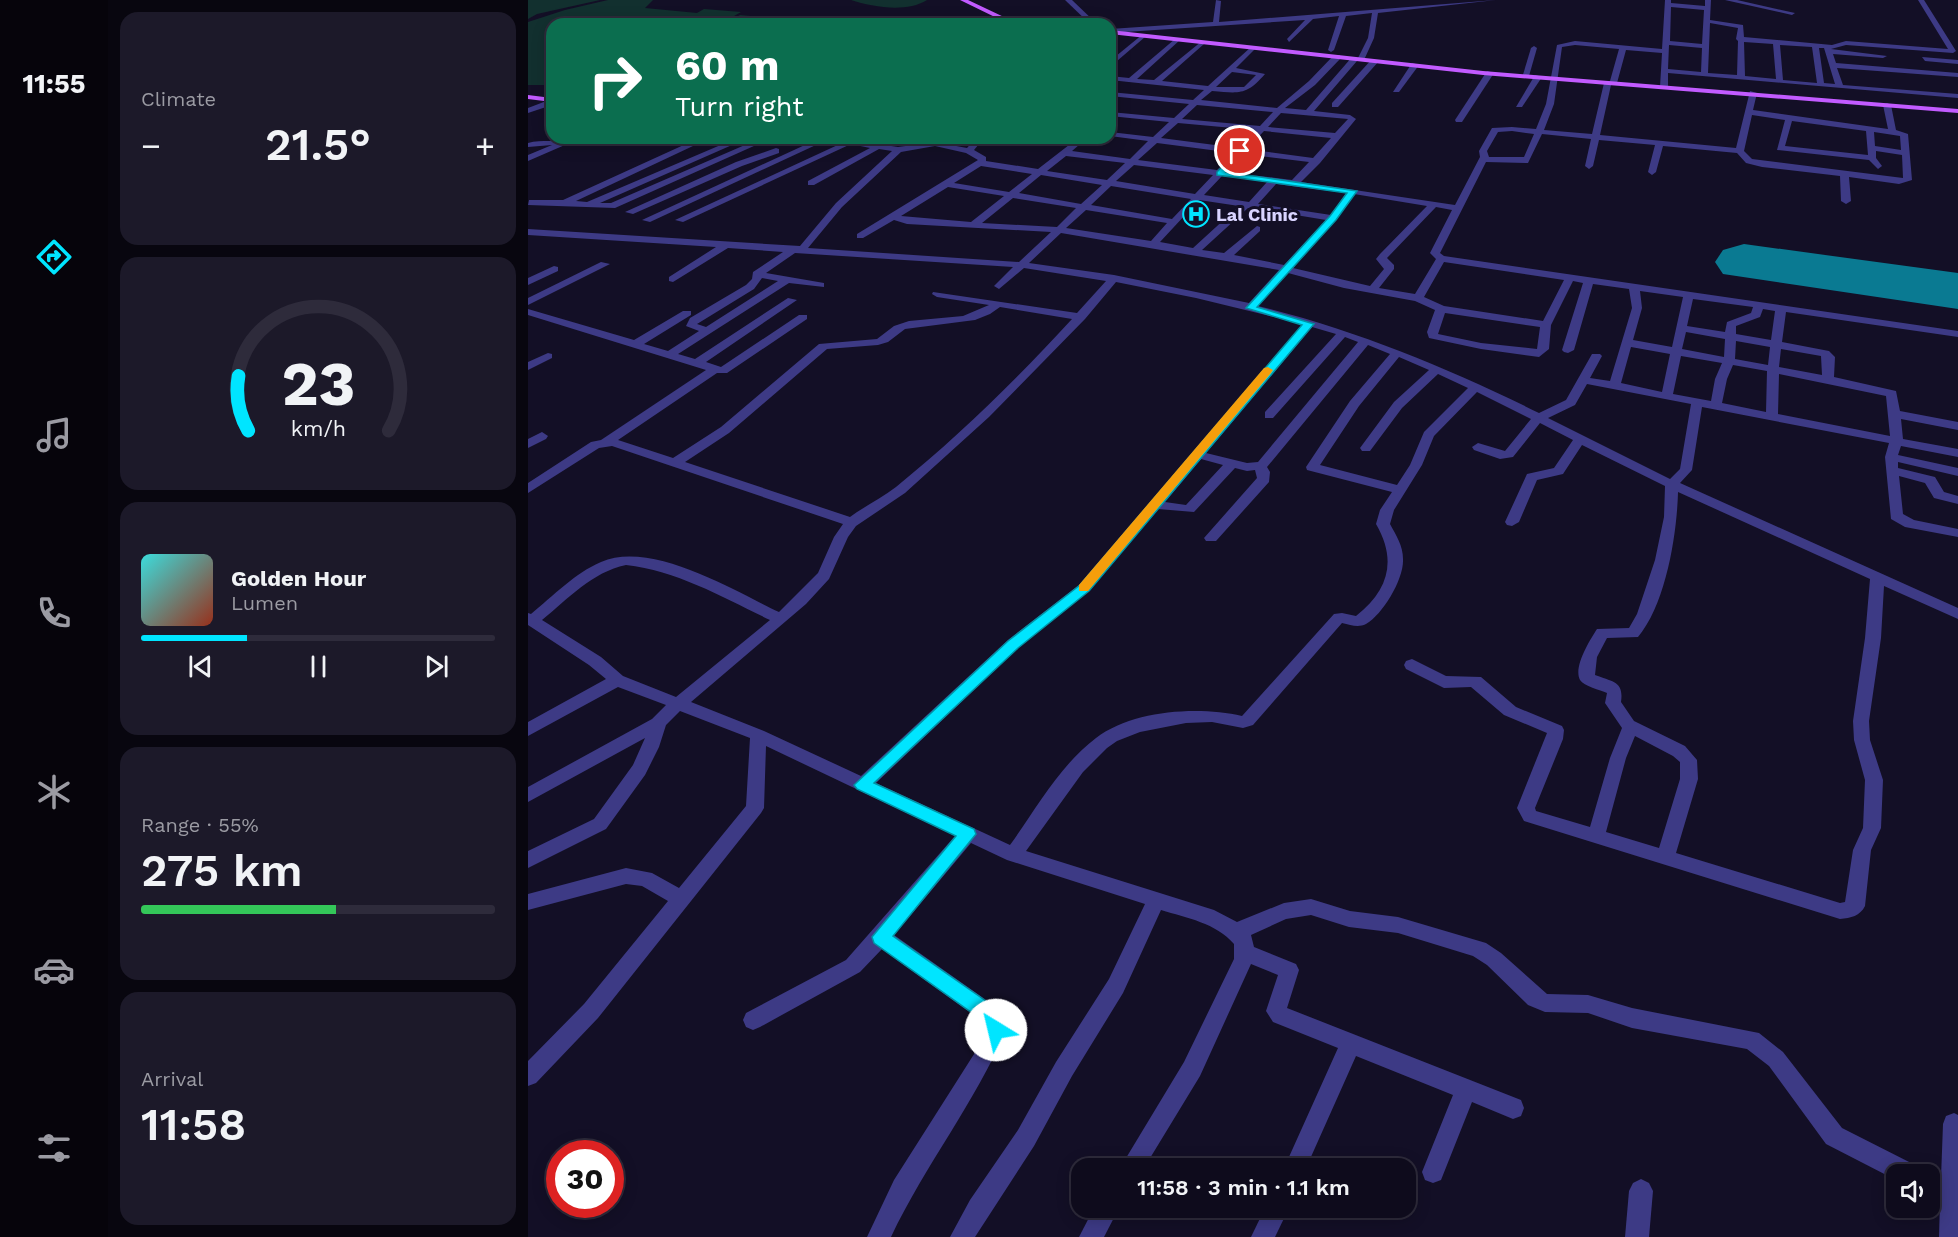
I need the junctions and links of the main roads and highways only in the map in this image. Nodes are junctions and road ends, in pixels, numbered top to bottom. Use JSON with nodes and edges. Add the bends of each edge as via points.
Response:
{"nodes":[{"id":1,"x":963,"y":0,"type":"edge"},
{"id":2,"x":1001,"y":18,"type":"edge"},
{"id":3,"x":1116,"y":32,"type":"edge"},
{"id":4,"x":538,"y":98,"type":"road end"},
{"id":5,"x":546,"y":100,"type":"edge"},
{"id":6,"x":1958,"y":111,"type":"edge"}],
"edges":[{"from":1,"to":2,"type":"main road"},
{"from":3,"to":6,"type":"main road","via":[[1490,73]]},
{"from":4,"to":5,"type":"main road"}]}
